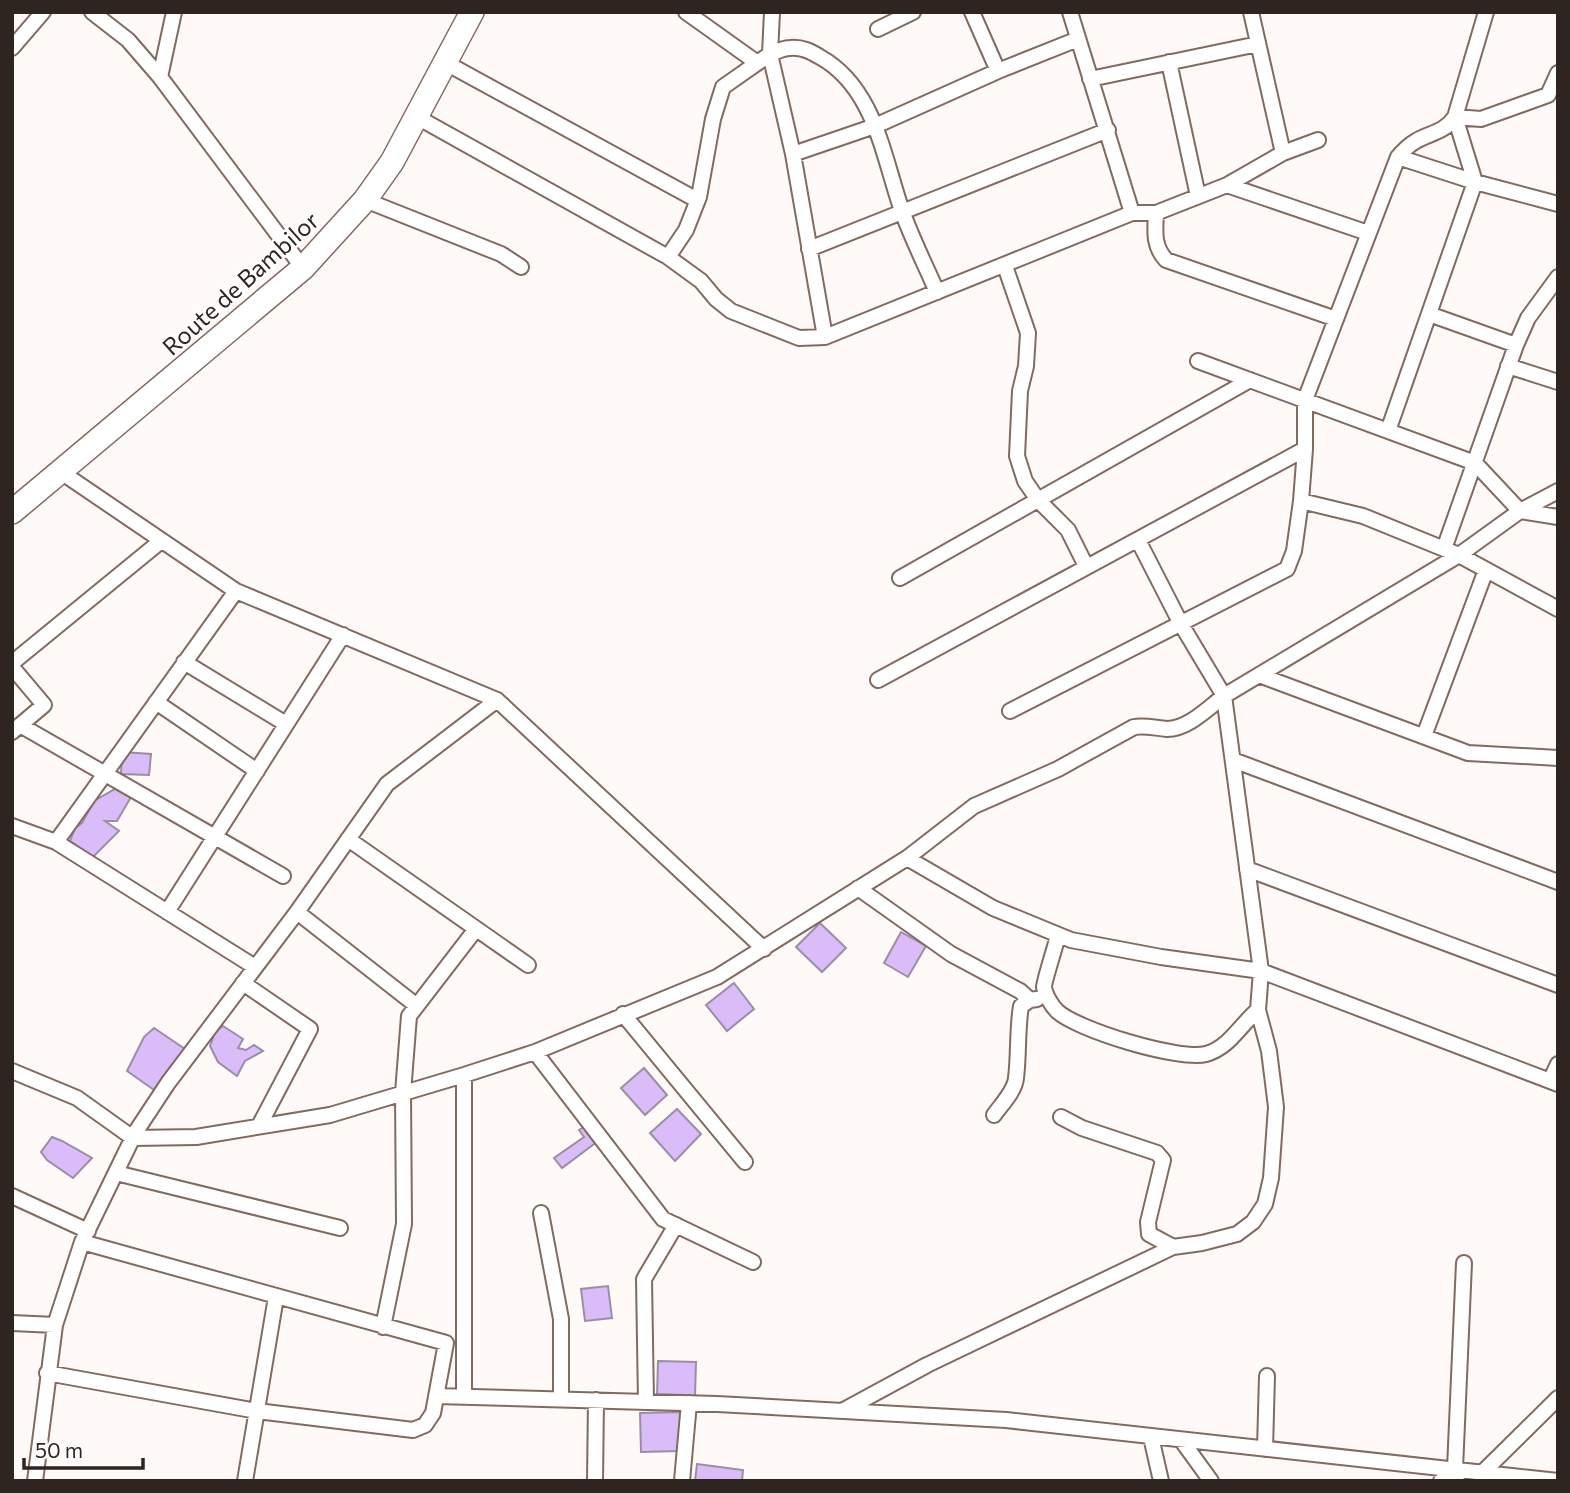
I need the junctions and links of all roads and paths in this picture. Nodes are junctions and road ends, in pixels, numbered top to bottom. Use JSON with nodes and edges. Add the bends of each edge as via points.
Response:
{"nodes":[{"id":1,"x":43,"y":12,"type":"edge"},
{"id":2,"x":92,"y":12,"type":"edge"},
{"id":3,"x":174,"y":12,"type":"edge"},
{"id":4,"x":472,"y":12,"type":"edge"},
{"id":5,"x":686,"y":12,"type":"edge"},
{"id":6,"x":772,"y":12,"type":"edge"},
{"id":7,"x":913,"y":12,"type":"edge"},
{"id":8,"x":972,"y":12,"type":"edge"},
{"id":9,"x":1070,"y":12,"type":"edge"},
{"id":10,"x":1251,"y":12,"type":"edge"},
{"id":11,"x":1486,"y":12,"type":"edge"},
{"id":12,"x":878,"y":29,"type":"dead end"},
{"id":13,"x":1078,"y":39,"type":"junction"},
{"id":14,"x":1258,"y":44,"type":"junction"},
{"id":15,"x":12,"y":48,"type":"edge"},
{"id":16,"x":769,"y":54,"type":"junction"},
{"id":17,"x":756,"y":62,"type":"junction"},
{"id":18,"x":1169,"y":62,"type":"junction"},
{"id":19,"x":446,"y":63,"type":"junction"},
{"id":20,"x":998,"y":71,"type":"junction"},
{"id":21,"x":1558,"y":72,"type":"edge"},
{"id":22,"x":160,"y":77,"type":"junction"},
{"id":23,"x":1090,"y":79,"type":"junction"},
{"id":24,"x":417,"y":117,"type":"junction"},
{"id":25,"x":1455,"y":117,"type":"junction"},
{"id":26,"x":875,"y":126,"type":"junction"},
{"id":27,"x":1108,"y":130,"type":"junction"},
{"id":28,"x":1318,"y":140,"type":"dead end"},
{"id":29,"x":1283,"y":153,"type":"junction"},
{"id":30,"x":793,"y":155,"type":"junction"},
{"id":31,"x":1398,"y":157,"type":"junction"},
{"id":32,"x":1475,"y":182,"type":"junction"},
{"id":33,"x":1227,"y":185,"type":"junction"},
{"id":34,"x":1198,"y":195,"type":"junction"},
{"id":35,"x":365,"y":200,"type":"junction"},
{"id":36,"x":697,"y":200,"type":"junction"},
{"id":37,"x":1558,"y":204,"type":"edge"},
{"id":38,"x":902,"y":211,"type":"junction"},
{"id":39,"x":1132,"y":213,"type":"junction"},
{"id":40,"x":1156,"y":213,"type":"junction"},
{"id":41,"x":1368,"y":233,"type":"junction"},
{"id":42,"x":810,"y":249,"type":"junction"},
{"id":43,"x":668,"y":257,"type":"junction"},
{"id":44,"x":1005,"y":266,"type":"junction"},
{"id":45,"x":521,"y":267,"type":"dead end"},
{"id":46,"x":303,"y":268,"type":"junction"},
{"id":47,"x":1558,"y":277,"type":"edge"},
{"id":48,"x":937,"y":292,"type":"junction"},
{"id":49,"x":1552,"y":298,"type":"edge"},
{"id":50,"x":1429,"y":314,"type":"junction"},
{"id":51,"x":1336,"y":319,"type":"junction"},
{"id":52,"x":825,"y":337,"type":"junction"},
{"id":53,"x":1516,"y":345,"type":"junction"},
{"id":54,"x":1198,"y":361,"type":"dead end"},
{"id":55,"x":1508,"y":366,"type":"junction"},
{"id":56,"x":1250,"y":380,"type":"junction"},
{"id":57,"x":1558,"y":382,"type":"edge"},
{"id":58,"x":1305,"y":400,"type":"junction"},
{"id":59,"x":1388,"y":431,"type":"junction"},
{"id":60,"x":1305,"y":449,"type":"junction"},
{"id":61,"x":1475,"y":463,"type":"junction"},
{"id":62,"x":61,"y":472,"type":"junction"},
{"id":63,"x":1558,"y":491,"type":"edge"},
{"id":64,"x":1038,"y":500,"type":"junction"},
{"id":65,"x":1301,"y":500,"type":"junction"},
{"id":66,"x":1520,"y":511,"type":"junction"},
{"id":67,"x":12,"y":512,"type":"edge"},
{"id":68,"x":1558,"y":517,"type":"edge"},
{"id":69,"x":1138,"y":540,"type":"junction"},
{"id":70,"x":161,"y":541,"type":"junction"},
{"id":71,"x":1444,"y":549,"type":"junction"},
{"id":72,"x":1458,"y":555,"type":"junction"},
{"id":73,"x":1086,"y":566,"type":"junction"},
{"id":74,"x":1486,"y":570,"type":"junction"},
{"id":75,"x":900,"y":578,"type":"dead end"},
{"id":76,"x":236,"y":591,"type":"junction"},
{"id":77,"x":1558,"y":609,"type":"edge"},
{"id":78,"x":1181,"y":624,"type":"junction"},
{"id":79,"x":343,"y":635,"type":"junction"},
{"id":80,"x":184,"y":662,"type":"junction"},
{"id":81,"x":12,"y":665,"type":"edge"},
{"id":82,"x":1259,"y":675,"type":"junction"},
{"id":83,"x":878,"y":680,"type":"dead end"},
{"id":84,"x":1224,"y":696,"type":"junction"},
{"id":85,"x":497,"y":700,"type":"junction"},
{"id":86,"x":156,"y":702,"type":"junction"},
{"id":87,"x":1010,"y":711,"type":"dead end"},
{"id":88,"x":286,"y":724,"type":"junction"},
{"id":89,"x":16,"y":728,"type":"edge"},
{"id":90,"x":1424,"y":736,"type":"junction"},
{"id":91,"x":1558,"y":758,"type":"edge"},
{"id":92,"x":1233,"y":760,"type":"junction"},
{"id":93,"x":257,"y":771,"type":"junction"},
{"id":94,"x":105,"y":774,"type":"junction"},
{"id":95,"x":12,"y":826,"type":"edge"},
{"id":96,"x":215,"y":837,"type":"junction"},
{"id":97,"x":348,"y":839,"type":"junction"},
{"id":98,"x":56,"y":842,"type":"junction"},
{"id":99,"x":907,"y":858,"type":"junction"},
{"id":100,"x":1247,"y":869,"type":"junction"},
{"id":101,"x":283,"y":876,"type":"dead end"},
{"id":102,"x":1558,"y":882,"type":"edge"},
{"id":103,"x":858,"y":888,"type":"junction"},
{"id":104,"x":167,"y":912,"type":"junction"},
{"id":105,"x":297,"y":912,"type":"junction"},
{"id":106,"x":476,"y":929,"type":"junction"},
{"id":107,"x":1058,"y":935,"type":"junction"},
{"id":108,"x":764,"y":949,"type":"junction"},
{"id":109,"x":528,"y":965,"type":"dead end"},
{"id":110,"x":255,"y":967,"type":"junction"},
{"id":111,"x":1261,"y":971,"type":"junction"},
{"id":112,"x":243,"y":983,"type":"junction"},
{"id":113,"x":1558,"y":985,"type":"edge"},
{"id":114,"x":1049,"y":999,"type":"junction"},
{"id":115,"x":1030,"y":1000,"type":"junction"},
{"id":116,"x":417,"y":1006,"type":"junction"},
{"id":117,"x":1258,"y":1010,"type":"junction"},
{"id":118,"x":623,"y":1014,"type":"junction"},
{"id":119,"x":535,"y":1052,"type":"junction"},
{"id":120,"x":1558,"y":1064,"type":"edge"},
{"id":121,"x":12,"y":1071,"type":"edge"},
{"id":122,"x":464,"y":1075,"type":"junction"},
{"id":123,"x":1554,"y":1082,"type":"edge"},
{"id":124,"x":403,"y":1093,"type":"junction"},
{"id":125,"x":994,"y":1115,"type":"dead end"},
{"id":126,"x":1061,"y":1117,"type":"dead end"},
{"id":127,"x":259,"y":1126,"type":"junction"},
{"id":128,"x":133,"y":1138,"type":"junction"},
{"id":129,"x":745,"y":1162,"type":"dead end"},
{"id":130,"x":116,"y":1173,"type":"junction"},
{"id":131,"x":12,"y":1196,"type":"edge"},
{"id":132,"x":541,"y":1213,"type":"dead end"},
{"id":133,"x":676,"y":1225,"type":"junction"},
{"id":134,"x":340,"y":1228,"type":"dead end"},
{"id":135,"x":85,"y":1237,"type":"junction"},
{"id":136,"x":1173,"y":1247,"type":"junction"},
{"id":137,"x":753,"y":1262,"type":"dead end"},
{"id":138,"x":1464,"y":1263,"type":"dead end"},
{"id":139,"x":276,"y":1297,"type":"junction"},
{"id":140,"x":12,"y":1323,"type":"edge"},
{"id":141,"x":55,"y":1325,"type":"junction"},
{"id":142,"x":383,"y":1327,"type":"junction"},
{"id":143,"x":47,"y":1373,"type":"junction"},
{"id":144,"x":1267,"y":1376,"type":"dead end"},
{"id":145,"x":436,"y":1395,"type":"junction"},
{"id":146,"x":464,"y":1396,"type":"junction"},
{"id":147,"x":1558,"y":1398,"type":"edge"},
{"id":148,"x":561,"y":1399,"type":"junction"},
{"id":149,"x":596,"y":1401,"type":"junction"},
{"id":150,"x":646,"y":1402,"type":"junction"},
{"id":151,"x":689,"y":1403,"type":"junction"},
{"id":152,"x":844,"y":1410,"type":"junction"},
{"id":153,"x":257,"y":1411,"type":"junction"},
{"id":154,"x":1151,"y":1437,"type":"junction"},
{"id":155,"x":1182,"y":1440,"type":"junction"},
{"id":156,"x":1265,"y":1449,"type":"junction"},
{"id":157,"x":1483,"y":1472,"type":"junction"},
{"id":158,"x":1456,"y":1475,"type":"edge"},
{"id":159,"x":35,"y":1481,"type":"edge"},
{"id":160,"x":245,"y":1481,"type":"edge"},
{"id":161,"x":594,"y":1481,"type":"edge"},
{"id":162,"x":682,"y":1481,"type":"edge"},
{"id":163,"x":1161,"y":1481,"type":"edge"},
{"id":164,"x":1211,"y":1481,"type":"edge"},
{"id":165,"x":1441,"y":1481,"type":"edge"},
{"id":166,"x":1558,"y":1481,"type":"edge"}],
"edges":[{"from":1,"to":15,"type":"street"},
{"from":2,"to":22,"type":"street","via":[[128,40]]},
{"from":3,"to":22,"type":"street"},
{"from":4,"to":19,"type":"main road","name":"Route de Bambilor"},
{"from":5,"to":17,"type":"street"},
{"from":6,"to":16,"type":"street"},
{"from":7,"to":12,"type":"street"},
{"from":8,"to":20,"type":"street"},
{"from":9,"to":13,"type":"street"},
{"from":10,"to":14,"type":"street"},
{"from":11,"to":25,"type":"street"},
{"from":13,"to":20,"type":"street"},
{"from":13,"to":23,"type":"street"},
{"from":14,"to":18,"type":"street"},
{"from":14,"to":29,"type":"street"},
{"from":16,"to":17,"type":"street"},
{"from":16,"to":26,"type":"street","via":[[788,48],[807,50],[827,61],[845,76]]},
{"from":16,"to":30,"type":"street"},
{"from":17,"to":36,"type":"street","via":[[723,87]]},
{"from":18,"to":23,"type":"street"},
{"from":18,"to":34,"type":"street"},
{"from":19,"to":24,"type":"main road","name":"Route de Bambilor"},
{"from":19,"to":36,"type":"street"},
{"from":20,"to":26,"type":"street"},
{"from":21,"to":25,"type":"street","via":[[1548,94],[1481,119]]},
{"from":22,"to":46,"type":"street"},
{"from":23,"to":27,"type":"street"},
{"from":24,"to":35,"type":"main road","name":"Route de Bambilor"},
{"from":24,"to":43,"type":"street"},
{"from":25,"to":31,"type":"street","via":[[1450,125],[1417,140]]},
{"from":25,"to":32,"type":"street"},
{"from":26,"to":30,"type":"street"},
{"from":26,"to":38,"type":"street"},
{"from":27,"to":38,"type":"street"},
{"from":27,"to":39,"type":"street"},
{"from":28,"to":29,"type":"street"},
{"from":29,"to":33,"type":"street"},
{"from":30,"to":42,"type":"street"},
{"from":31,"to":32,"type":"street"},
{"from":31,"to":41,"type":"street"},
{"from":32,"to":37,"type":"street"},
{"from":32,"to":50,"type":"street"},
{"from":33,"to":34,"type":"street"},
{"from":33,"to":41,"type":"street"},
{"from":34,"to":40,"type":"street"},
{"from":35,"to":45,"type":"street","via":[[501,254]]},
{"from":35,"to":46,"type":"main road","name":"Route de Bambilor"},
{"from":36,"to":43,"type":"street","via":[[686,230]]},
{"from":38,"to":42,"type":"street"},
{"from":38,"to":48,"type":"street"},
{"from":39,"to":40,"type":"street"},
{"from":39,"to":44,"type":"street"},
{"from":40,"to":51,"type":"street","via":[[1154,234],[1166,260]]},
{"from":41,"to":51,"type":"street"},
{"from":42,"to":52,"type":"street"},
{"from":43,"to":52,"type":"street","via":[[731,311],[799,338]]},
{"from":44,"to":48,"type":"street"},
{"from":44,"to":64,"type":"street","via":[[1028,333],[1017,456],[1025,481]]},
{"from":46,"to":62,"type":"main road","name":"Route de Bambilor"},
{"from":47,"to":49,"type":"street"},
{"from":48,"to":52,"type":"street"},
{"from":49,"to":53,"type":"street","via":[[1528,318]]},
{"from":50,"to":53,"type":"street"},
{"from":50,"to":59,"type":"street"},
{"from":51,"to":58,"type":"street"},
{"from":53,"to":55,"type":"street"},
{"from":54,"to":56,"type":"street"},
{"from":55,"to":57,"type":"street"},
{"from":55,"to":61,"type":"street"},
{"from":56,"to":58,"type":"street"},
{"from":56,"to":64,"type":"street"},
{"from":58,"to":59,"type":"street"},
{"from":58,"to":60,"type":"street"},
{"from":59,"to":61,"type":"street"},
{"from":60,"to":65,"type":"street"},
{"from":60,"to":69,"type":"street"},
{"from":61,"to":66,"type":"street"},
{"from":61,"to":71,"type":"street"},
{"from":62,"to":67,"type":"main road","name":"Route de Bambilor"},
{"from":62,"to":70,"type":"street"},
{"from":63,"to":66,"type":"street"},
{"from":64,"to":73,"type":"street","via":[[1068,530]]},
{"from":64,"to":75,"type":"street"},
{"from":65,"to":71,"type":"street","via":[[1363,516]]},
{"from":65,"to":78,"type":"street","via":[[1287,569]]},
{"from":66,"to":68,"type":"street"},
{"from":66,"to":72,"type":"street"},
{"from":69,"to":73,"type":"street"},
{"from":69,"to":78,"type":"street"},
{"from":70,"to":76,"type":"street"},
{"from":70,"to":81,"type":"street"},
{"from":71,"to":72,"type":"street"},
{"from":72,"to":74,"type":"street"},
{"from":72,"to":82,"type":"street"},
{"from":73,"to":83,"type":"street"},
{"from":74,"to":77,"type":"street"},
{"from":74,"to":90,"type":"street"},
{"from":76,"to":79,"type":"street"},
{"from":76,"to":80,"type":"street"},
{"from":78,"to":84,"type":"street"},
{"from":78,"to":87,"type":"street"},
{"from":79,"to":85,"type":"street"},
{"from":79,"to":88,"type":"street"},
{"from":80,"to":86,"type":"street"},
{"from":80,"to":88,"type":"street"},
{"from":81,"to":89,"type":"street","via":[[44,705]]},
{"from":82,"to":84,"type":"street"},
{"from":82,"to":90,"type":"street"},
{"from":84,"to":92,"type":"street"},
{"from":84,"to":99,"type":"street","via":[[1179,727],[1133,727],[1058,769],[974,806]]},
{"from":85,"to":97,"type":"street","via":[[387,784]]},
{"from":85,"to":108,"type":"street"},
{"from":86,"to":93,"type":"street"},
{"from":86,"to":94,"type":"street"},
{"from":88,"to":93,"type":"street"},
{"from":89,"to":94,"type":"street"},
{"from":90,"to":91,"type":"street","via":[[1468,753]]},
{"from":92,"to":100,"type":"street"},
{"from":92,"to":102,"type":"street"},
{"from":93,"to":96,"type":"street"},
{"from":94,"to":96,"type":"street"},
{"from":94,"to":98,"type":"street"},
{"from":95,"to":98,"type":"street"},
{"from":96,"to":101,"type":"street"},
{"from":96,"to":104,"type":"street"},
{"from":97,"to":105,"type":"street"},
{"from":97,"to":106,"type":"street"},
{"from":98,"to":104,"type":"street"},
{"from":99,"to":103,"type":"street"},
{"from":99,"to":107,"type":"street","via":[[993,908]]},
{"from":100,"to":111,"type":"street"},
{"from":100,"to":113,"type":"street"},
{"from":103,"to":108,"type":"street"},
{"from":103,"to":115,"type":"street","via":[[926,938]]},
{"from":104,"to":110,"type":"street"},
{"from":105,"to":110,"type":"street"},
{"from":105,"to":116,"type":"street"},
{"from":106,"to":109,"type":"street"},
{"from":106,"to":116,"type":"street"},
{"from":107,"to":111,"type":"street","via":[[1161,957]]},
{"from":107,"to":114,"type":"street","via":[[1045,978]]},
{"from":108,"to":118,"type":"street","via":[[717,977]]},
{"from":110,"to":112,"type":"street"},
{"from":111,"to":117,"type":"street"},
{"from":111,"to":123,"type":"street"},
{"from":112,"to":127,"type":"street","via":[[310,1029]]},
{"from":112,"to":128,"type":"street"},
{"from":114,"to":115,"type":"street"},
{"from":114,"to":117,"type":"street","via":[[1057,1010],[1090,1029],[1186,1054],[1204,1054],[1232,1040]]},
{"from":115,"to":125,"type":"street","via":[[1021,1006],[1016,1078]]},
{"from":116,"to":124,"type":"street","via":[[409,1016]]},
{"from":117,"to":136,"type":"street","via":[[1276,1107],[1265,1203],[1253,1222],[1237,1234]]},
{"from":118,"to":119,"type":"street"},
{"from":118,"to":129,"type":"street"},
{"from":119,"to":122,"type":"street"},
{"from":119,"to":133,"type":"street","via":[[663,1219]]},
{"from":120,"to":123,"type":"street"},
{"from":121,"to":128,"type":"street","via":[[77,1098]]},
{"from":122,"to":124,"type":"street"},
{"from":122,"to":146,"type":"street"},
{"from":124,"to":127,"type":"street","via":[[330,1115]]},
{"from":124,"to":142,"type":"street","via":[[404,1224]]},
{"from":126,"to":136,"type":"street","via":[[1157,1153],[1163,1160],[1147,1222],[1149,1234]]},
{"from":127,"to":128,"type":"street","via":[[196,1137]]},
{"from":128,"to":130,"type":"street"},
{"from":130,"to":134,"type":"street"},
{"from":130,"to":135,"type":"street"},
{"from":131,"to":135,"type":"street"},
{"from":132,"to":148,"type":"street","via":[[561,1319]]},
{"from":133,"to":137,"type":"street"},
{"from":133,"to":150,"type":"street","via":[[644,1279]]},
{"from":135,"to":139,"type":"street"},
{"from":135,"to":141,"type":"street"},
{"from":136,"to":152,"type":"street"},
{"from":138,"to":158,"type":"street"},
{"from":139,"to":142,"type":"street"},
{"from":139,"to":153,"type":"street"},
{"from":140,"to":141,"type":"street"},
{"from":141,"to":143,"type":"street"},
{"from":142,"to":145,"type":"street","via":[[446,1343]]},
{"from":143,"to":153,"type":"street"},
{"from":143,"to":159,"type":"street"},
{"from":144,"to":156,"type":"street"},
{"from":145,"to":146,"type":"street"},
{"from":145,"to":153,"type":"street","via":[[433,1413],[425,1425],[413,1430]]},
{"from":146,"to":148,"type":"street"},
{"from":147,"to":157,"type":"street"},
{"from":148,"to":149,"type":"street"},
{"from":149,"to":150,"type":"street"},
{"from":149,"to":161,"type":"street"},
{"from":150,"to":151,"type":"street"},
{"from":151,"to":152,"type":"street"},
{"from":151,"to":162,"type":"street"},
{"from":152,"to":154,"type":"street","via":[[1006,1420]]},
{"from":153,"to":160,"type":"street"},
{"from":154,"to":155,"type":"street"},
{"from":154,"to":163,"type":"street"},
{"from":155,"to":156,"type":"street"},
{"from":155,"to":164,"type":"street"},
{"from":156,"to":158,"type":"street"},
{"from":157,"to":158,"type":"street"},
{"from":157,"to":166,"type":"street"},
{"from":158,"to":165,"type":"street"}]}
